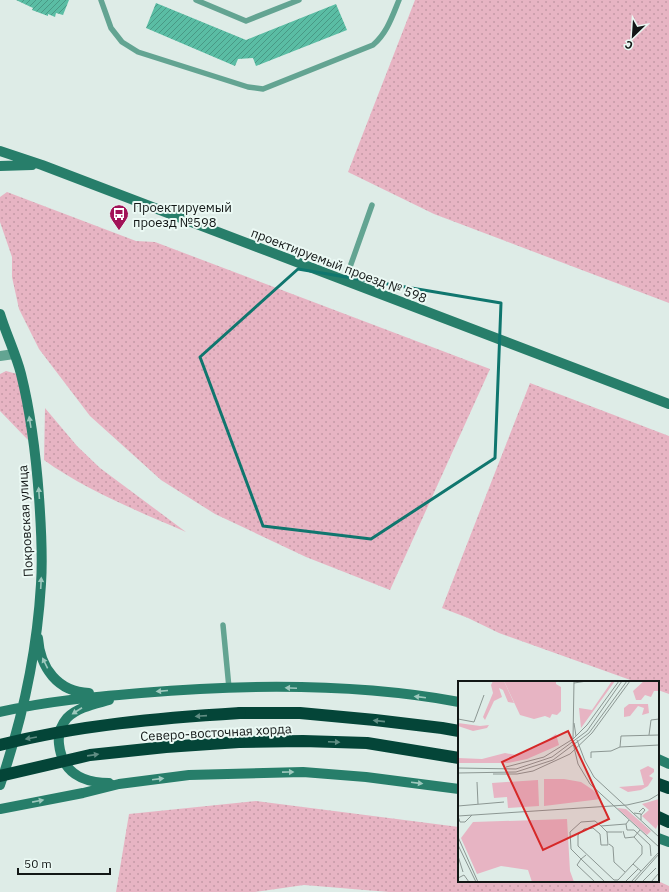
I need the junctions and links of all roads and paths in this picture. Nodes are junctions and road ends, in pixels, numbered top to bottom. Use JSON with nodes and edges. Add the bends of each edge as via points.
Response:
{"nodes":[{"id":1,"x":101,"y":0,"type":"edge"},
{"id":2,"x":196,"y":0,"type":"edge"},
{"id":3,"x":299,"y":0,"type":"edge"},
{"id":4,"x":399,"y":0,"type":"edge"},
{"id":5,"x":0,"y":151,"type":"edge"},
{"id":6,"x":0,"y":166,"type":"edge"},
{"id":7,"x":42,"y":166,"type":"junction"},
{"id":8,"x":372,"y":205,"type":"dead end"},
{"id":9,"x":345,"y":280,"type":"junction"},
{"id":10,"x":0,"y":314,"type":"edge"},
{"id":11,"x":14,"y":354,"type":"junction"},
{"id":12,"x":0,"y":356,"type":"edge"},
{"id":13,"x":669,"y":404,"type":"edge"},
{"id":14,"x":37,"y":622,"type":"junction"},
{"id":15,"x":223,"y":625,"type":"dead end"},
{"id":16,"x":229,"y":688,"type":"junction"},
{"id":17,"x":127,"y":694,"type":"junction"},
{"id":18,"x":458,"y":702,"type":"edge"},
{"id":19,"x":22,"y":708,"type":"junction"},
{"id":20,"x":0,"y":712,"type":"edge"},
{"id":21,"x":458,"y":731,"type":"edge"},
{"id":22,"x":0,"y":745,"type":"edge"},
{"id":23,"x":458,"y":758,"type":"edge"},
{"id":24,"x":659,"y":759,"type":"edge"},
{"id":25,"x":669,"y":764,"type":"edge"},
{"id":26,"x":0,"y":776,"type":"edge"},
{"id":27,"x":119,"y":784,"type":"junction"},
{"id":28,"x":659,"y":784,"type":"edge"},
{"id":29,"x":0,"y":785,"type":"edge"},
{"id":30,"x":669,"y":788,"type":"edge"},
{"id":31,"x":458,"y":789,"type":"edge"},
{"id":32,"x":0,"y":809,"type":"edge"},
{"id":33,"x":659,"y":817,"type":"edge"},
{"id":34,"x":669,"y":822,"type":"edge"},
{"id":35,"x":659,"y":838,"type":"edge"},
{"id":36,"x":669,"y":842,"type":"edge"}],
"edges":[{"from":1,"to":4,"type":"lane","via":[[111,28],[122,42],[138,52],[248,87],[263,89],[373,45],[382,38],[388,28]]},
{"from":2,"to":3,"type":"lane","via":[[246,21]]},
{"from":5,"to":7,"type":"main road","name":"проектируемый проезд № 598"},
{"from":6,"to":7,"type":"main road"},
{"from":7,"to":9,"type":"main road","name":"проектируемый проезд № 598"},
{"from":8,"to":9,"type":"lane"},
{"from":9,"to":13,"type":"main road","name":"проектируемый проезд № 598"},
{"from":10,"to":11,"type":"main road","name":"Покровская улица"},
{"from":11,"to":12,"type":"street"},
{"from":14,"to":11,"type":"main road","name":"Покровская улица","one_way":true,"via":[[41,583],[41,526],[36,461],[21,373]]},
{"from":17,"to":14,"type":"main road","one_way":true,"via":[[82,693],[61,685],[45,666],[39,650]]},
{"from":14,"to":19,"type":"main road","name":"Покровская улица"},
{"from":15,"to":16,"type":"lane"},
{"from":16,"to":17,"type":"main road","one_way":true},
{"from":18,"to":16,"type":"main road","one_way":true,"via":[[370,691],[280,687]]},
{"from":17,"to":19,"type":"main road","via":[[69,699]]},
{"from":17,"to":27,"type":"main road","one_way":true,"via":[[81,708],[67,718],[59,740],[60,754],[65,765],[77,775],[92,781]]},
{"from":19,"to":20,"type":"main road"},
{"from":19,"to":29,"type":"main road","name":"Покровская улица"},
{"from":21,"to":22,"type":"highway","name":"Северо-восточная хорда","one_way":true,"bridge":true,"via":[[375,720],[300,714],[240,713],[176,717],[91,728]]},
{"from":26,"to":23,"type":"highway","name":"Северо-восточная хорда","one_way":true,"bridge":true,"via":[[90,756],[239,742],[367,743]]},
{"from":24,"to":25,"type":"main road"},
{"from":27,"to":31,"type":"main road","one_way":true,"via":[[189,774],[304,772]]},
{"from":32,"to":27,"type":"main road","one_way":true},
{"from":28,"to":30,"type":"highway"},
{"from":33,"to":34,"type":"highway"},
{"from":35,"to":36,"type":"main road"}]}
